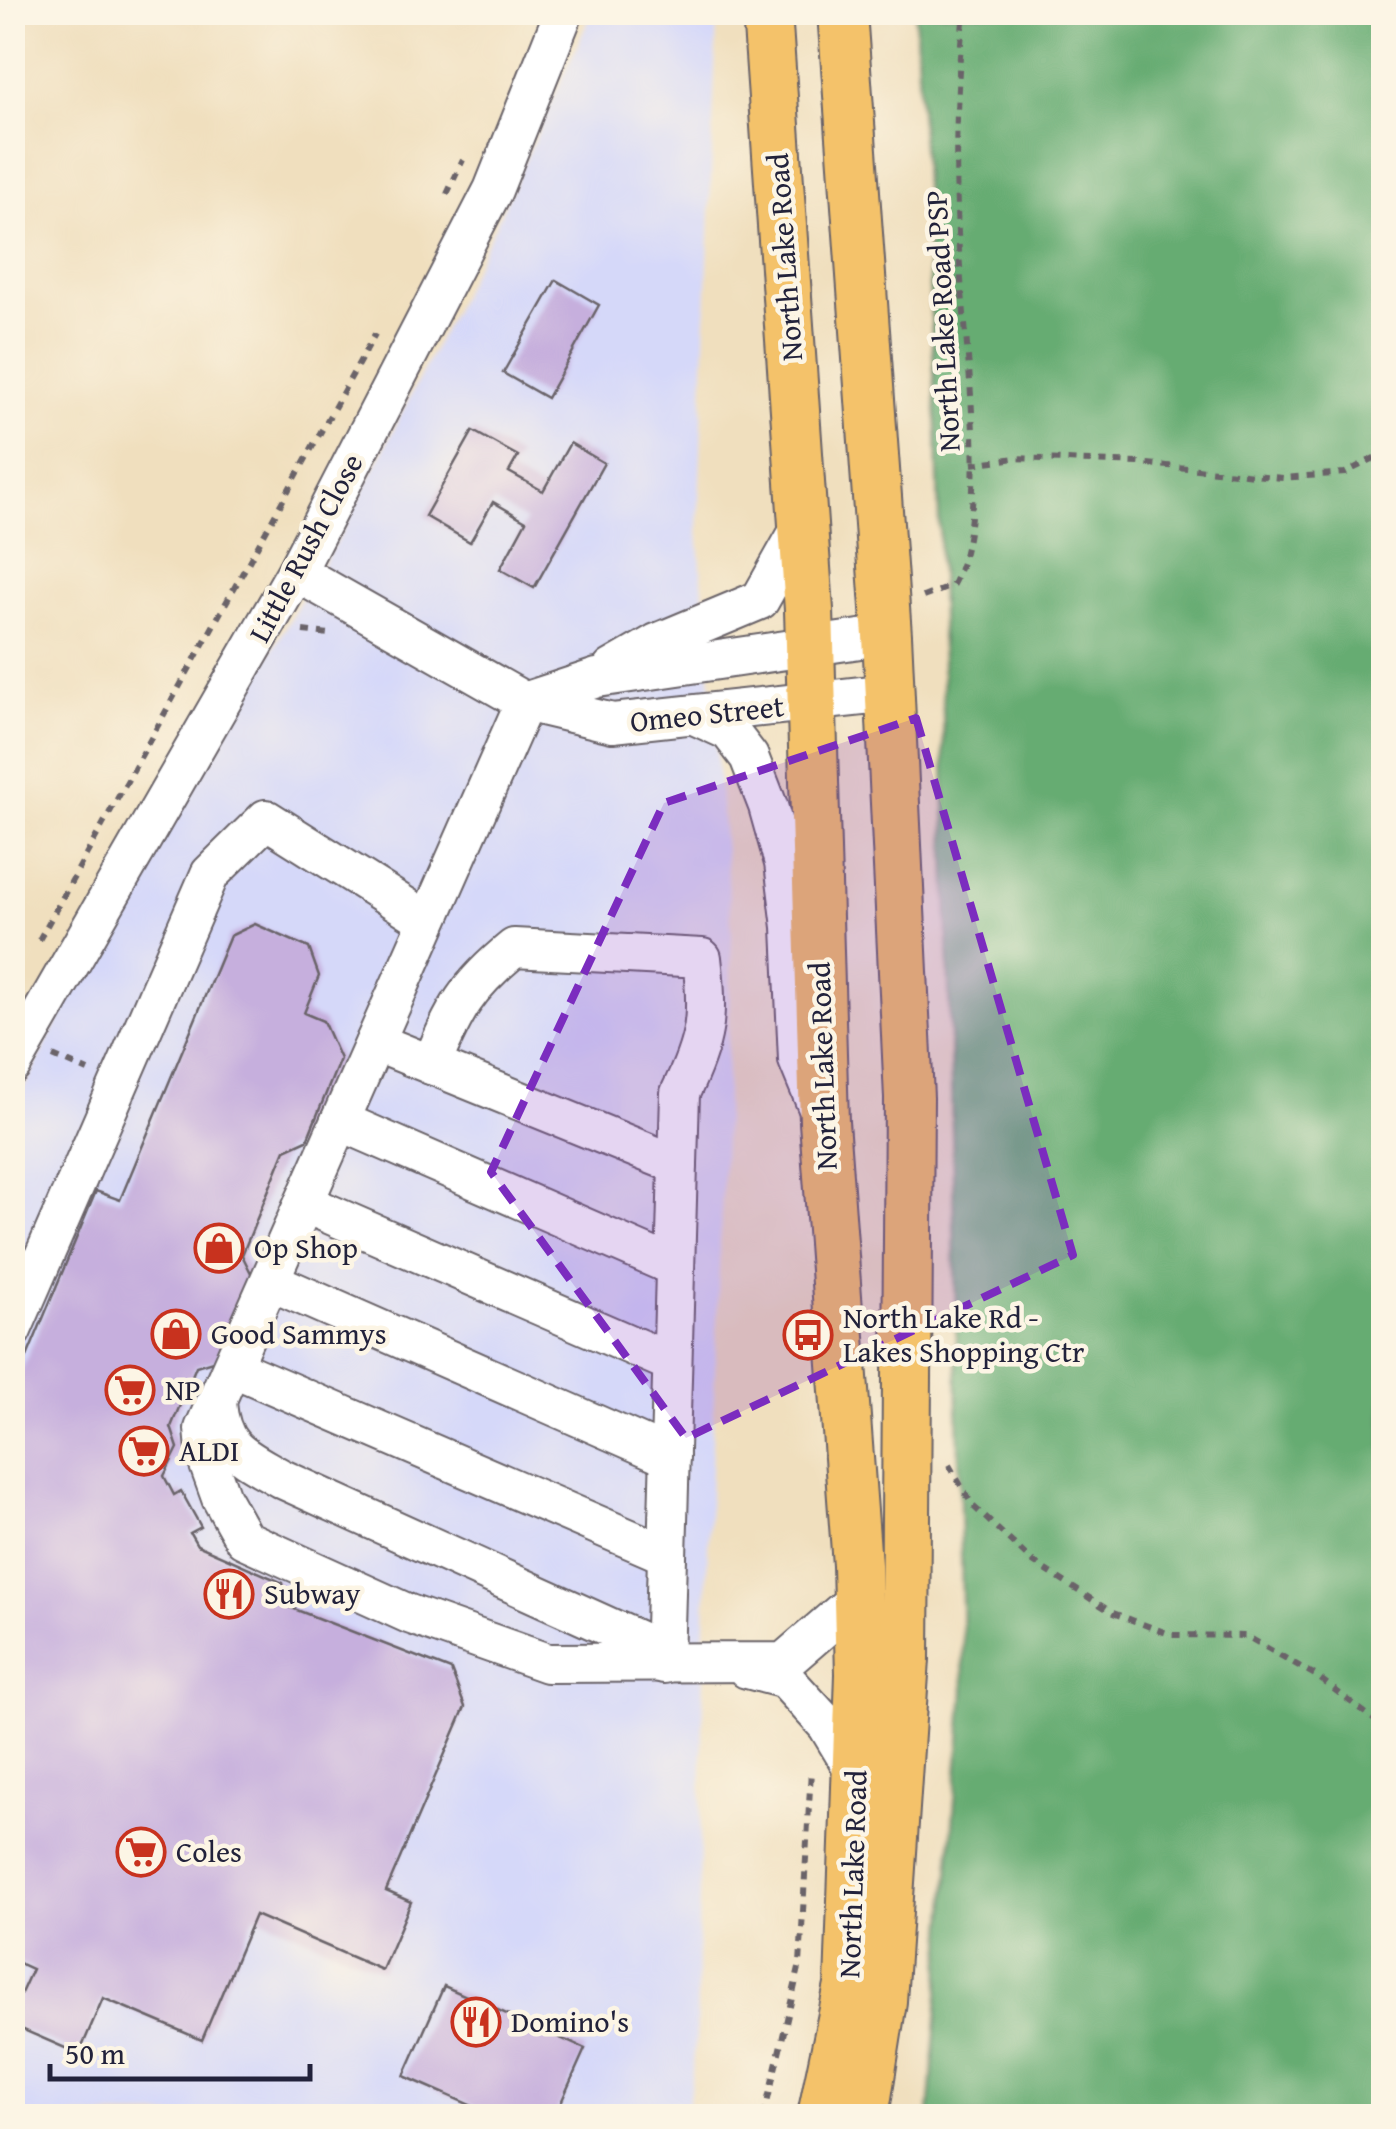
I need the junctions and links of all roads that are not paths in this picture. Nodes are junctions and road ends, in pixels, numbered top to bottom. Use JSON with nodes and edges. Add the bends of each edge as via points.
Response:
{"nodes":[{"id":1,"x":564,"y":12,"type":"edge"},
{"id":2,"x":767,"y":12,"type":"edge"},
{"id":3,"x":842,"y":12,"type":"edge"},
{"id":4,"x":804,"y":522,"type":"junction"},
{"id":5,"x":296,"y":572,"type":"junction"},
{"id":6,"x":901,"y":617,"type":"junction"},
{"id":7,"x":810,"y":648,"type":"junction"},
{"id":8,"x":597,"y":678,"type":"junction"},
{"id":9,"x":890,"y":693,"type":"junction"},
{"id":10,"x":525,"y":702,"type":"junction"},
{"id":11,"x":812,"y":703,"type":"junction"},
{"id":12,"x":694,"y":715,"type":"junction"},
{"id":13,"x":428,"y":921,"type":"junction"},
{"id":14,"x":375,"y":1042,"type":"junction"},
{"id":15,"x":12,"y":1065,"type":"edge"},
{"id":16,"x":431,"y":1065,"type":"junction"},
{"id":17,"x":340,"y":1121,"type":"junction"},
{"id":18,"x":824,"y":1122,"type":"junction"},
{"id":19,"x":678,"y":1165,"type":"junction"},
{"id":20,"x":304,"y":1204,"type":"junction"},
{"id":21,"x":675,"y":1268,"type":"junction"},
{"id":22,"x":270,"y":1281,"type":"junction"},
{"id":23,"x":12,"y":1330,"type":"edge"},
{"id":24,"x":672,"y":1363,"type":"junction"},
{"id":25,"x":232,"y":1367,"type":"junction"},
{"id":26,"x":216,"y":1401,"type":"junction"},
{"id":27,"x":670,"y":1457,"type":"junction"},
{"id":28,"x":667,"y":1555,"type":"junction"},
{"id":29,"x":857,"y":1599,"type":"junction"},
{"id":30,"x":664,"y":1658,"type":"junction"},
{"id":31,"x":730,"y":1664,"type":"junction"},
{"id":32,"x":857,"y":1775,"type":"junction"},
{"id":33,"x":822,"y":2116,"type":"edge"},
{"id":34,"x":864,"y":2116,"type":"edge"}],
"edges":[{"from":1,"to":5,"type":"street","name":"Little Rush Close","via":[[493,190]]},
{"from":2,"to":4,"type":"main road","name":"North Lake Road"},
{"from":3,"to":6,"type":"main road","name":"North Lake Road"},
{"from":4,"to":7,"type":"main road","name":"North Lake Road"},
{"from":4,"to":8,"type":"street","via":[[760,600],[657,643]]},
{"from":5,"to":10,"type":"street","name":"Omeo Street"},
{"from":5,"to":15,"type":"street","name":"Little Rush Close"},
{"from":6,"to":7,"type":"street","name":"Omeo Street"},
{"from":6,"to":9,"type":"main road","name":"North Lake Road"},
{"from":7,"to":8,"type":"street","name":"Omeo Street"},
{"from":7,"to":11,"type":"main road","name":"North Lake Road"},
{"from":8,"to":10,"type":"street","name":"Omeo Street"},
{"from":9,"to":11,"type":"street","name":"Omeo Street"},
{"from":9,"to":34,"type":"main road","name":"North Lake Road","via":[[909,1098],[906,1658],[882,2001]]},
{"from":10,"to":12,"type":"street","name":"Omeo Street","via":[[613,723]]},
{"from":10,"to":13,"type":"street"},
{"from":11,"to":12,"type":"street","name":"Omeo Street"},
{"from":11,"to":18,"type":"main road","name":"North Lake Road"},
{"from":12,"to":18,"type":"street","via":[[730,731],[749,757],[768,806],[792,927],[798,1060]]},
{"from":13,"to":14,"type":"street"},
{"from":13,"to":23,"type":"street","via":[[266,818],[210,874]]},
{"from":14,"to":16,"type":"street"},
{"from":14,"to":17,"type":"street"},
{"from":16,"to":19,"type":"street"},
{"from":16,"to":19,"type":"street","via":[[457,1005],[514,948],[702,958],[704,1045],[680,1093]]},
{"from":17,"to":20,"type":"street"},
{"from":17,"to":21,"type":"street"},
{"from":18,"to":29,"type":"main road","name":"North Lake Road"},
{"from":19,"to":21,"type":"street"},
{"from":20,"to":22,"type":"street"},
{"from":20,"to":24,"type":"street"},
{"from":21,"to":24,"type":"street"},
{"from":22,"to":25,"type":"street"},
{"from":22,"to":27,"type":"street"},
{"from":24,"to":27,"type":"street"},
{"from":25,"to":26,"type":"street"},
{"from":25,"to":28,"type":"street"},
{"from":26,"to":30,"type":"street","via":[[219,1432],[238,1453],[280,1478]]},
{"from":26,"to":30,"type":"street","via":[[204,1429],[207,1459],[244,1539],[409,1614],[547,1663]]},
{"from":27,"to":28,"type":"street"},
{"from":28,"to":30,"type":"street"},
{"from":29,"to":31,"type":"street","via":[[784,1662]]},
{"from":29,"to":32,"type":"main road","name":"North Lake Road"},
{"from":30,"to":31,"type":"street"},
{"from":31,"to":32,"type":"street","via":[[785,1679],[827,1726]]},
{"from":32,"to":33,"type":"main road","name":"North Lake Road","via":[[850,1986]]}]}
